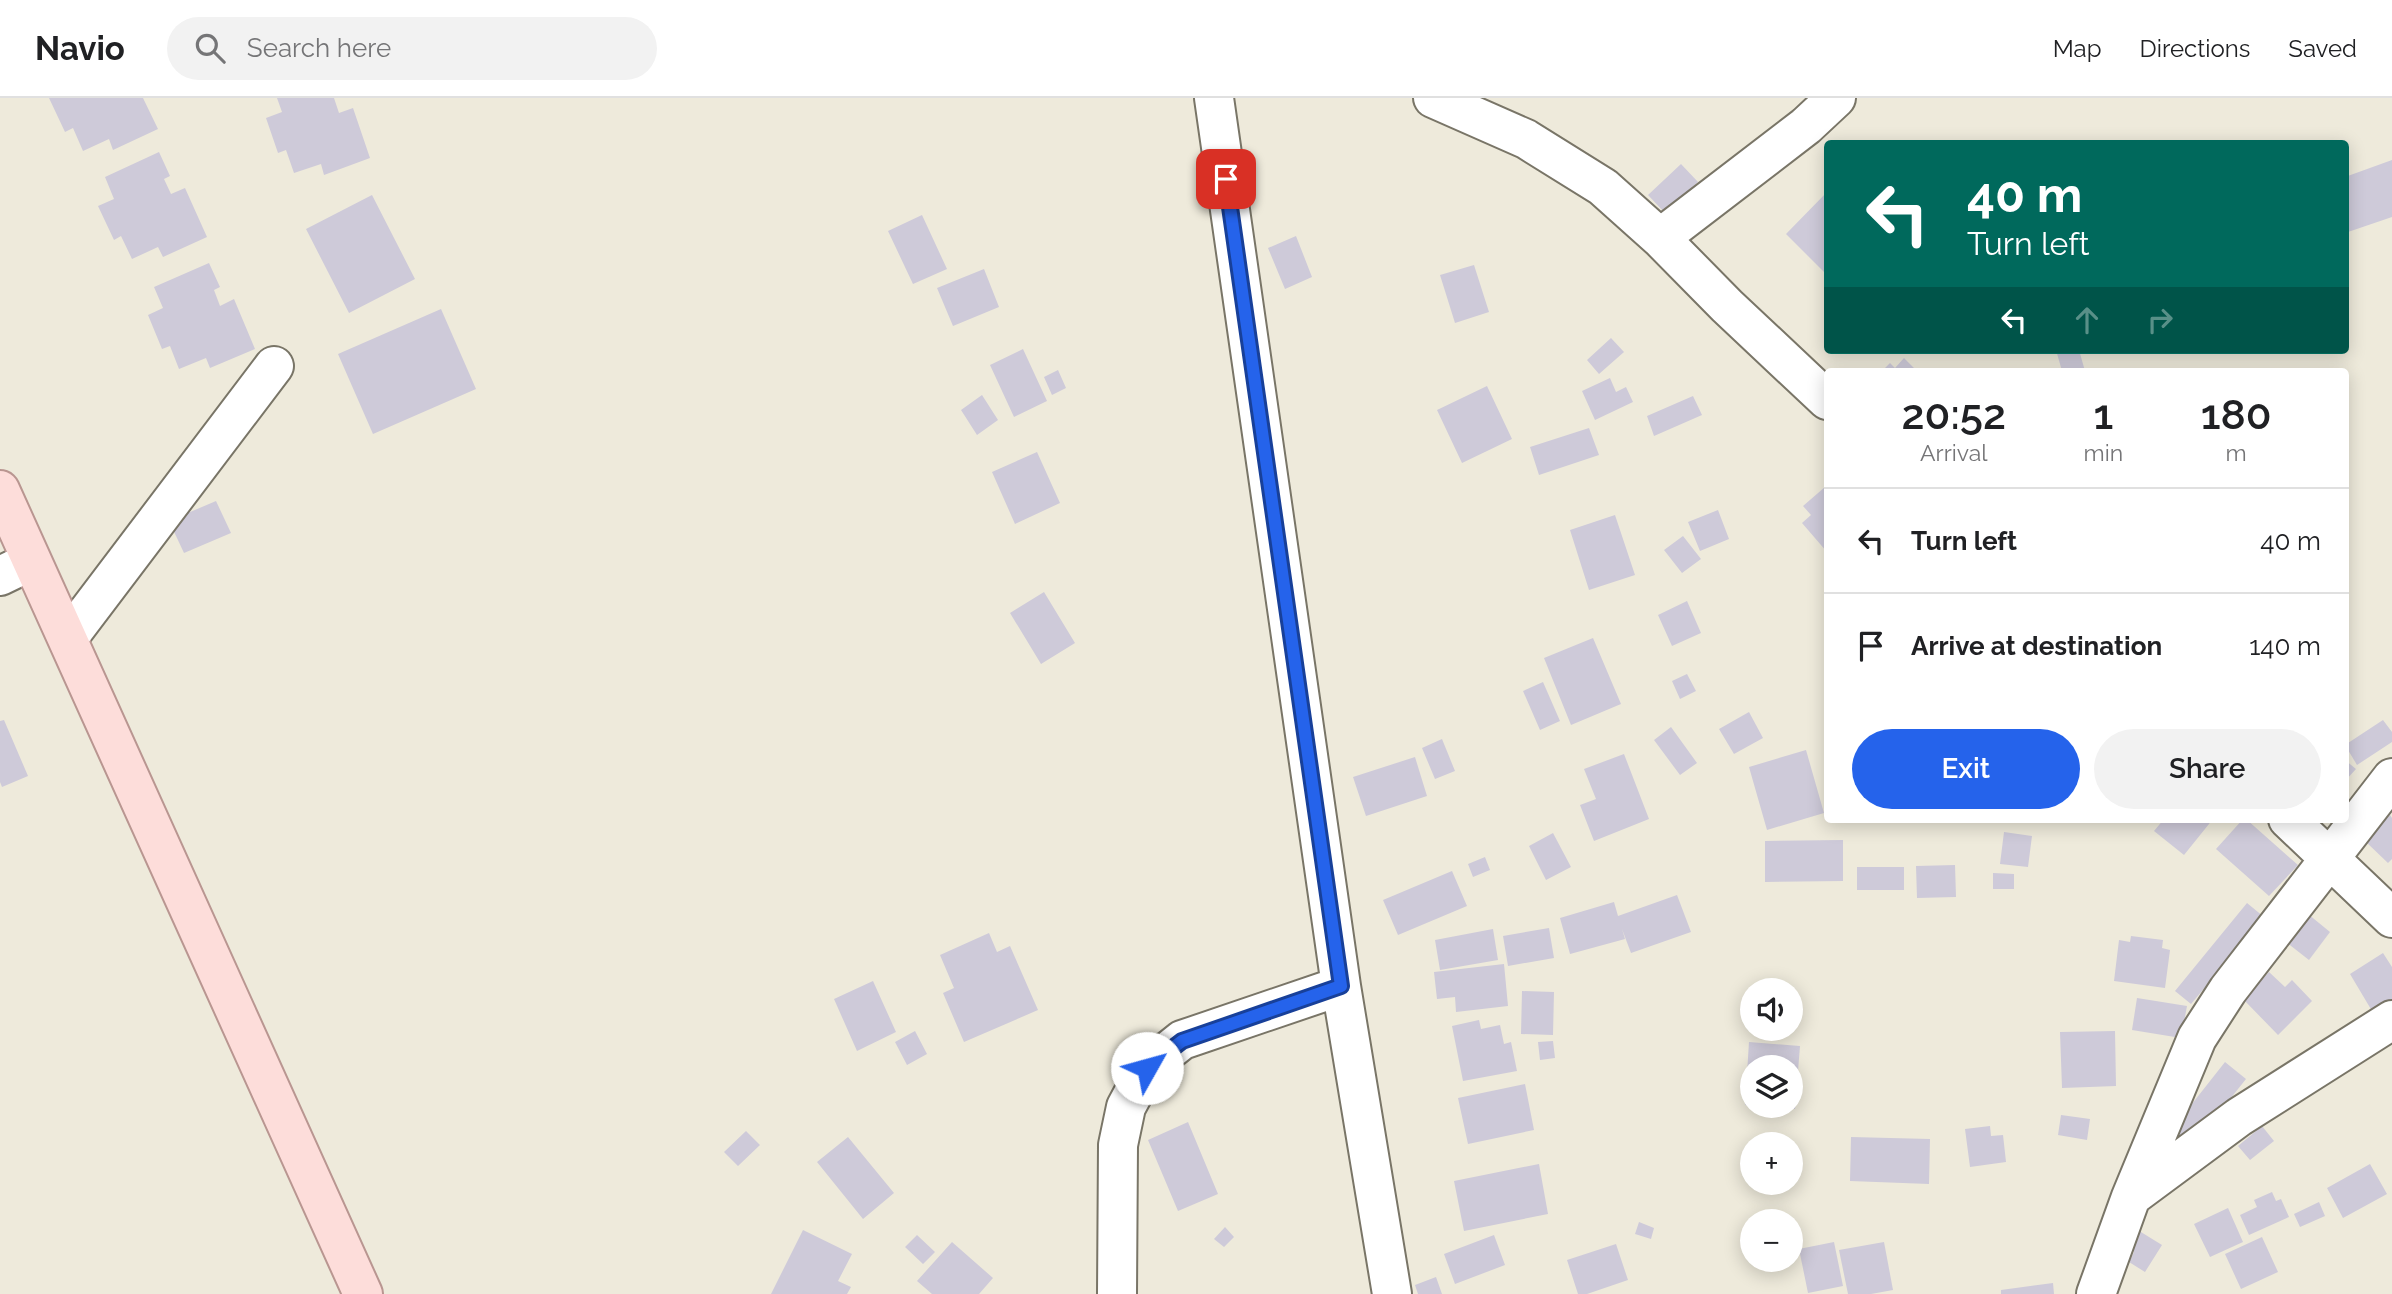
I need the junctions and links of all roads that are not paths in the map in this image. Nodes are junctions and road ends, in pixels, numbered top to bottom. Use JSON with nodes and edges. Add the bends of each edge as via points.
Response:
{"nodes":[{"id":1,"x":1214,"y":98,"type":"edge"},
{"id":2,"x":1433,"y":98,"type":"edge"},
{"id":3,"x":1836,"y":98,"type":"edge"},
{"id":4,"x":1660,"y":238,"type":"junction"},
{"id":5,"x":274,"y":366,"type":"dead end"},
{"id":6,"x":1824,"y":397,"type":"edge"},
{"id":7,"x":0,"y":490,"type":"edge"},
{"id":8,"x":16,"y":569,"type":"edge"},
{"id":9,"x":68,"y":638,"type":"junction"},
{"id":10,"x":2392,"y":778,"type":"edge"},
{"id":11,"x":2292,"y":823,"type":"edge"},
{"id":12,"x":2330,"y":857,"type":"junction"},
{"id":13,"x":2392,"y":918,"type":"edge"},
{"id":14,"x":1341,"y":986,"type":"junction"},
{"id":15,"x":2392,"y":1020,"type":"edge"},
{"id":16,"x":2131,"y":1197,"type":"junction"},
{"id":17,"x":363,"y":1294,"type":"edge"},
{"id":18,"x":1117,"y":1294,"type":"edge"},
{"id":19,"x":1392,"y":1294,"type":"edge"},
{"id":20,"x":2096,"y":1294,"type":"edge"}],
"edges":[{"from":1,"to":14,"type":"street"},
{"from":2,"to":4,"type":"street","via":[[1526,139],[1603,187]]},
{"from":3,"to":4,"type":"street"},
{"from":4,"to":6,"type":"street"},
{"from":5,"to":9,"type":"street"},
{"from":7,"to":8,"type":"main road"},
{"from":8,"to":9,"type":"main road"},
{"from":9,"to":17,"type":"main road"},
{"from":10,"to":12,"type":"street"},
{"from":11,"to":12,"type":"street"},
{"from":12,"to":13,"type":"street"},
{"from":12,"to":16,"type":"street","via":[[2196,1038]]},
{"from":14,"to":18,"type":"street","via":[[1182,1041],[1147,1068],[1126,1107],[1118,1145]]},
{"from":14,"to":19,"type":"street"},
{"from":15,"to":16,"type":"street","via":[[2239,1117]]},
{"from":16,"to":20,"type":"street"}]}
